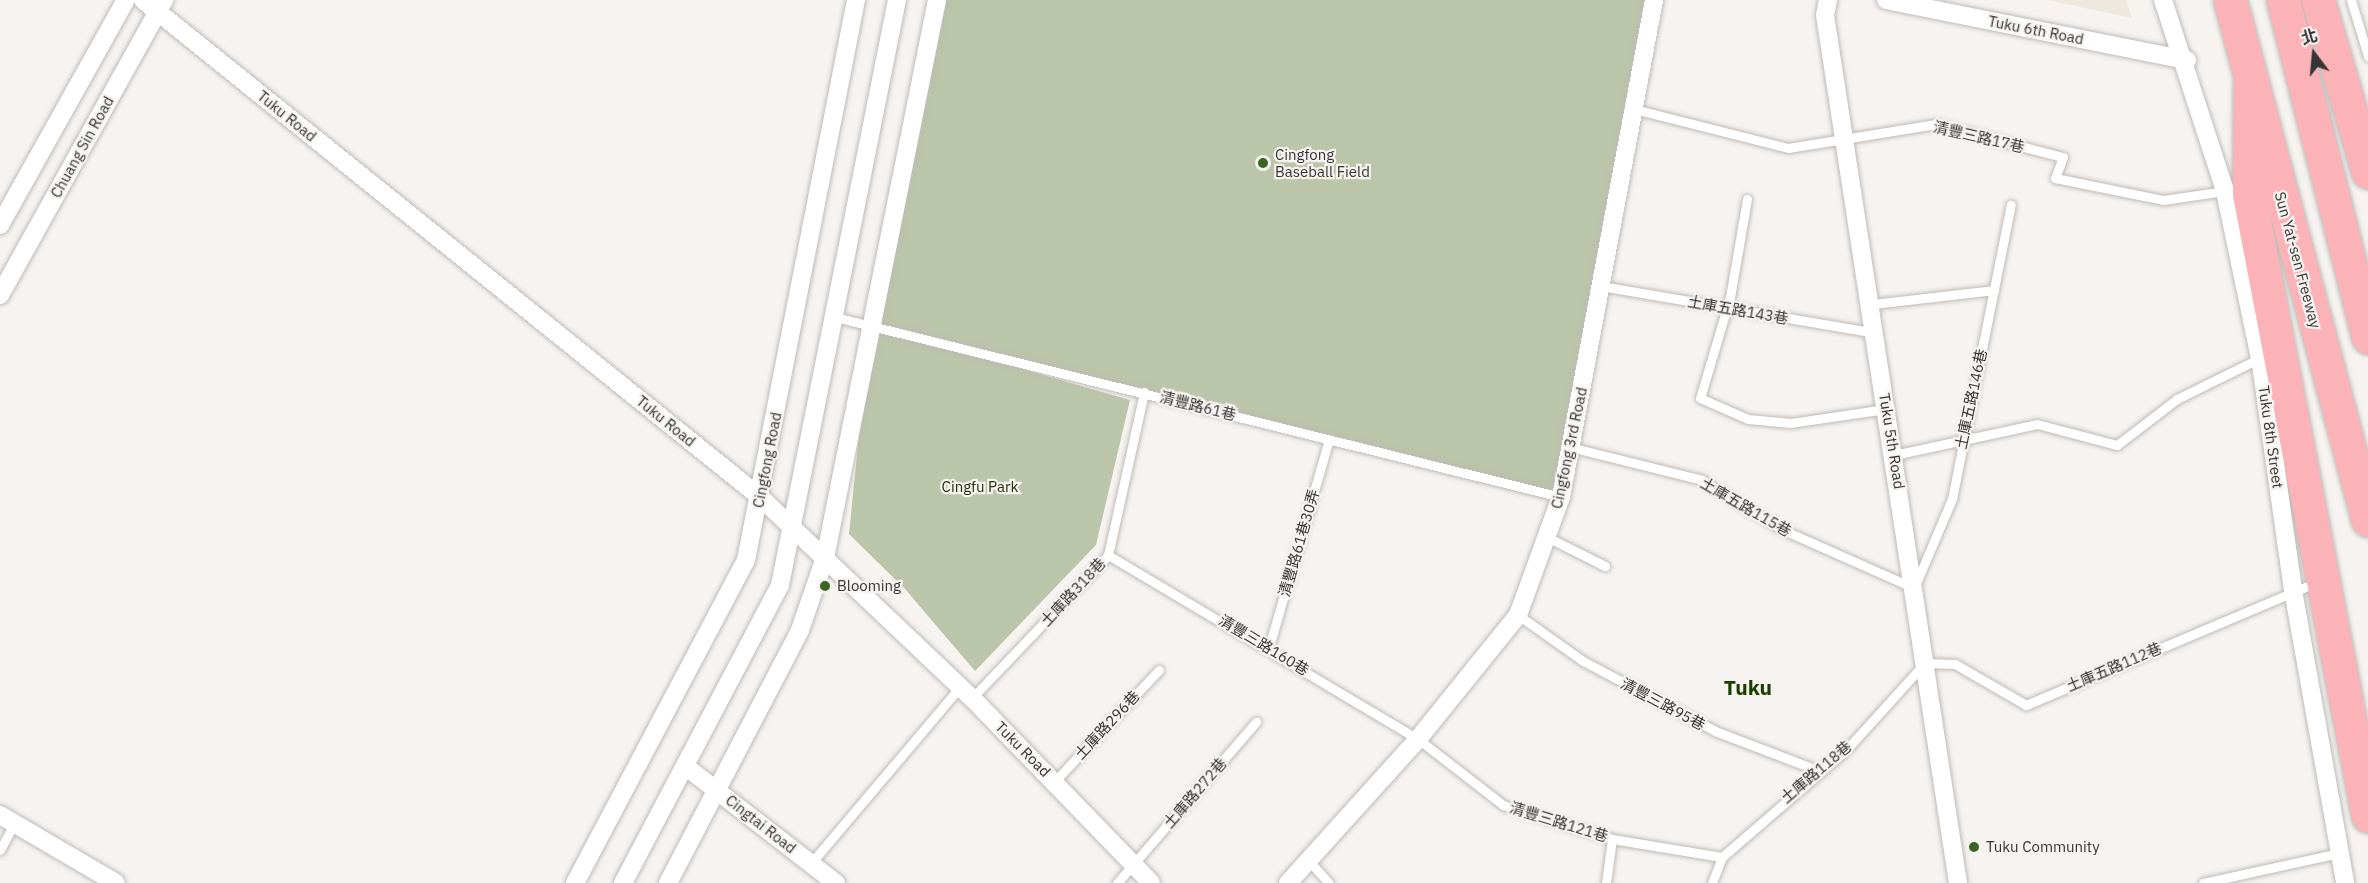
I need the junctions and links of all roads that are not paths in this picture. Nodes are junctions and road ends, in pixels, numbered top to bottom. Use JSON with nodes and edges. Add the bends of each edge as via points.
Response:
{"nodes":[{"id":1,"x":126,"y":0,"type":"edge"},
{"id":2,"x":144,"y":0,"type":"edge"},
{"id":3,"x":856,"y":0,"type":"edge"},
{"id":4,"x":897,"y":0,"type":"edge"},
{"id":5,"x":937,"y":0,"type":"edge"},
{"id":6,"x":1654,"y":0,"type":"edge"},
{"id":7,"x":1828,"y":0,"type":"edge"},
{"id":8,"x":1886,"y":0,"type":"edge"},
{"id":9,"x":2163,"y":0,"type":"edge"},
{"id":10,"x":2230,"y":0,"type":"edge"},
{"id":11,"x":2283,"y":0,"type":"edge"},
{"id":12,"x":2318,"y":0,"type":"edge"},
{"id":13,"x":2351,"y":0,"type":"edge"},
{"id":14,"x":161,"y":6,"type":"edge"},
{"id":15,"x":2368,"y":57,"type":"edge"},
{"id":16,"x":2187,"y":60,"type":"junction"},
{"id":17,"x":2250,"y":84,"type":"junction"},
{"id":18,"x":1634,"y":109,"type":"junction"},
{"id":19,"x":1845,"y":138,"type":"junction"},
{"id":20,"x":2368,"y":171,"type":"edge"},
{"id":21,"x":2225,"y":191,"type":"junction"},
{"id":22,"x":1747,"y":199,"type":"dead end"},
{"id":23,"x":2011,"y":205,"type":"dead end"},
{"id":24,"x":0,"y":225,"type":"edge"},
{"id":25,"x":1600,"y":286,"type":"junction"},
{"id":26,"x":1994,"y":290,"type":"junction"},
{"id":27,"x":0,"y":295,"type":"edge"},
{"id":28,"x":1873,"y":304,"type":"junction"},
{"id":29,"x":1726,"y":309,"type":"junction"},
{"id":30,"x":835,"y":317,"type":"junction"},
{"id":31,"x":870,"y":325,"type":"junction"},
{"id":32,"x":1876,"y":333,"type":"junction"},
{"id":33,"x":2368,"y":337,"type":"edge"},
{"id":34,"x":2260,"y":358,"type":"junction"},
{"id":35,"x":1144,"y":392,"type":"junction"},
{"id":36,"x":1887,"y":408,"type":"junction"},
{"id":37,"x":1329,"y":438,"type":"junction"},
{"id":38,"x":1962,"y":440,"type":"junction"},
{"id":39,"x":1570,"y":447,"type":"junction"},
{"id":40,"x":1894,"y":455,"type":"junction"},
{"id":41,"x":760,"y":497,"type":"junction"},
{"id":42,"x":1561,"y":497,"type":"junction"},
{"id":43,"x":2368,"y":520,"type":"edge"},
{"id":44,"x":795,"y":530,"type":"junction"},
{"id":45,"x":1546,"y":537,"type":"junction"},
{"id":46,"x":1108,"y":555,"type":"junction"},
{"id":47,"x":825,"y":558,"type":"junction"},
{"id":48,"x":1605,"y":566,"type":"dead end"},
{"id":49,"x":1914,"y":588,"type":"junction"},
{"id":50,"x":2300,"y":588,"type":"junction"},
{"id":51,"x":1518,"y":615,"type":"junction"},
{"id":52,"x":1269,"y":647,"type":"junction"},
{"id":53,"x":2339,"y":651,"type":"junction"},
{"id":54,"x":1925,"y":663,"type":"junction"},
{"id":55,"x":1159,"y":670,"type":"dead end"},
{"id":56,"x":966,"y":693,"type":"junction"},
{"id":57,"x":1256,"y":722,"type":"dead end"},
{"id":58,"x":2368,"y":732,"type":"edge"},
{"id":59,"x":1418,"y":739,"type":"junction"},
{"id":60,"x":685,"y":766,"type":"junction"},
{"id":61,"x":1820,"y":771,"type":"junction"},
{"id":62,"x":1055,"y":781,"type":"junction"},
{"id":63,"x":718,"y":790,"type":"junction"},
{"id":64,"x":2368,"y":816,"type":"edge"},
{"id":65,"x":7,"y":819,"type":"edge"},
{"id":66,"x":1611,"y":838,"type":"junction"},
{"id":67,"x":0,"y":850,"type":"edge"},
{"id":68,"x":2340,"y":853,"type":"junction"},
{"id":69,"x":1722,"y":856,"type":"junction"},
{"id":70,"x":812,"y":862,"type":"junction"},
{"id":71,"x":1311,"y":862,"type":"junction"},
{"id":72,"x":1134,"y":864,"type":"junction"},
{"id":73,"x":94,"y":878,"type":"edge"},
{"id":74,"x":116,"y":883,"type":"edge"},
{"id":75,"x":575,"y":883,"type":"edge"},
{"id":76,"x":623,"y":883,"type":"edge"},
{"id":77,"x":668,"y":883,"type":"edge"},
{"id":78,"x":836,"y":883,"type":"edge"},
{"id":79,"x":1117,"y":883,"type":"edge"},
{"id":80,"x":1151,"y":883,"type":"edge"},
{"id":81,"x":1288,"y":883,"type":"edge"},
{"id":82,"x":1329,"y":883,"type":"edge"},
{"id":83,"x":1606,"y":883,"type":"edge"},
{"id":84,"x":1712,"y":883,"type":"edge"},
{"id":85,"x":1958,"y":883,"type":"edge"},
{"id":86,"x":2203,"y":883,"type":"edge"},
{"id":87,"x":2345,"y":883,"type":"edge"}],
"edges":[{"from":1,"to":24,"type":"street"},
{"from":2,"to":14,"type":"street","name":"Tuku Road"},
{"from":3,"to":41,"type":"street","name":"Cingfong Road"},
{"from":4,"to":30,"type":"street"},
{"from":5,"to":31,"type":"street"},
{"from":6,"to":18,"type":"street","name":"Cingfong 3rd Road"},
{"from":7,"to":19,"type":"street","name":"Tuku 5th Road","via":[[1825,15]]},
{"from":8,"to":16,"type":"street","name":"Tuku 6th Road"},
{"from":9,"to":16,"type":"street","name":"Tuku 8th Street"},
{"from":10,"to":17,"type":"highway","name":"Sun Yat-sen Freeway"},
{"from":11,"to":33,"type":"highway"},
{"from":12,"to":20,"type":"highway"},
{"from":13,"to":15,"type":"lane"},
{"from":14,"to":27,"type":"street","name":"Chuang Sin Road"},
{"from":14,"to":41,"type":"street","name":"Tuku Road"},
{"from":16,"to":21,"type":"street","name":"Tuku 8th Street"},
{"from":17,"to":43,"type":"highway","name":"Sun Yat-sen Freeway"},
{"from":17,"to":53,"type":"highway","via":[[2249,194]]},
{"from":18,"to":19,"type":"lane","name":"清豐三路17巷","via":[[1788,148]]},
{"from":18,"to":25,"type":"street","name":"Cingfong 3rd Road"},
{"from":19,"to":21,"type":"lane","name":"清豐三路17巷","via":[[1935,124],[2063,157],[2055,178],[2163,200]]},
{"from":19,"to":28,"type":"street","name":"Tuku 5th Road"},
{"from":21,"to":34,"type":"street","name":"Tuku 8th Street"},
{"from":22,"to":29,"type":"lane"},
{"from":23,"to":26,"type":"lane","name":"土庫五路146巷"},
{"from":25,"to":29,"type":"lane","name":"土庫五路143巷"},
{"from":25,"to":39,"type":"street","name":"Cingfong 3rd Road"},
{"from":26,"to":28,"type":"lane"},
{"from":26,"to":38,"type":"lane","name":"土庫五路146巷"},
{"from":28,"to":32,"type":"street","name":"Tuku 5th Road"},
{"from":29,"to":32,"type":"lane","name":"土庫五路143巷"},
{"from":29,"to":36,"type":"lane","via":[[1700,398],[1748,419],[1791,423]]},
{"from":30,"to":31,"type":"lane","name":"清豐路61巷"},
{"from":30,"to":44,"type":"street"},
{"from":31,"to":35,"type":"lane","name":"清豐路61巷"},
{"from":31,"to":47,"type":"street"},
{"from":32,"to":36,"type":"street","name":"Tuku 5th Road"},
{"from":34,"to":38,"type":"lane","via":[[2177,399],[2117,445],[2037,424]]},
{"from":34,"to":50,"type":"street","name":"Tuku 8th Street"},
{"from":35,"to":37,"type":"lane","name":"清豐路61巷"},
{"from":35,"to":46,"type":"lane","name":"土庫路318巷"},
{"from":36,"to":40,"type":"street","name":"Tuku 5th Road"},
{"from":37,"to":42,"type":"lane","name":"清豐路61巷"},
{"from":37,"to":52,"type":"lane","name":"清豐路61巷30弄"},
{"from":38,"to":40,"type":"lane"},
{"from":38,"to":49,"type":"lane","name":"土庫五路146巷","via":[[1952,499]]},
{"from":39,"to":42,"type":"street","name":"Cingfong 3rd Road"},
{"from":39,"to":49,"type":"lane","name":"土庫五路115巷","via":[[1702,480],[1781,529]]},
{"from":40,"to":49,"type":"street","name":"Tuku 5th Road"},
{"from":41,"to":44,"type":"street","name":"Tuku Road"},
{"from":41,"to":75,"type":"street","name":"Cingfong Road","via":[[746,560]]},
{"from":42,"to":45,"type":"street","name":"Cingfong 3rd Road"},
{"from":44,"to":47,"type":"street","name":"Tuku Road"},
{"from":44,"to":60,"type":"street","via":[[771,606]]},
{"from":45,"to":48,"type":"lane"},
{"from":45,"to":51,"type":"street","name":"Cingfong 3rd Road"},
{"from":46,"to":52,"type":"lane","name":"清豐三路160巷"},
{"from":46,"to":56,"type":"lane","name":"土庫路318巷"},
{"from":47,"to":56,"type":"street","name":"Tuku Road"},
{"from":47,"to":63,"type":"street","via":[[800,630]]},
{"from":49,"to":54,"type":"street","name":"Tuku 5th Road"},
{"from":50,"to":54,"type":"lane","name":"土庫五路112巷","via":[[2026,705],[1955,664]]},
{"from":50,"to":68,"type":"street","name":"Tuku 8th Street"},
{"from":51,"to":59,"type":"street","name":"Cingfong 3rd Road"},
{"from":51,"to":61,"type":"lane","name":"清豐三路95巷","via":[[1583,661],[1715,731]]},
{"from":52,"to":59,"type":"lane","name":"清豐三路160巷"},
{"from":53,"to":58,"type":"highway"},
{"from":53,"to":64,"type":"highway","via":[[2343,704]]},
{"from":54,"to":61,"type":"lane","name":"土庫路118巷"},
{"from":54,"to":85,"type":"street","name":"Tuku 5th Road"},
{"from":55,"to":62,"type":"lane","name":"土庫路296巷"},
{"from":56,"to":62,"type":"street","name":"Tuku Road"},
{"from":56,"to":70,"type":"lane","name":"土庫路318巷"},
{"from":57,"to":72,"type":"lane","name":"土庫路272巷"},
{"from":59,"to":66,"type":"lane","name":"清豐三路121巷","via":[[1503,805]]},
{"from":59,"to":71,"type":"street","name":"Cingfong 3rd Road"},
{"from":60,"to":63,"type":"street","name":"Cingtai Road"},
{"from":60,"to":76,"type":"street"},
{"from":61,"to":69,"type":"lane","name":"土庫路118巷"},
{"from":62,"to":72,"type":"street","name":"Tuku Road"},
{"from":63,"to":70,"type":"street","name":"Cingtai Road"},
{"from":63,"to":77,"type":"street"},
{"from":65,"to":67,"type":"lane"},
{"from":65,"to":73,"type":"street"},
{"from":66,"to":69,"type":"lane","name":"清豐三路121巷"},
{"from":66,"to":83,"type":"lane"},
{"from":68,"to":86,"type":"lane"},
{"from":68,"to":87,"type":"street","name":"Tuku 8th Street"},
{"from":69,"to":84,"type":"lane","name":"土庫路118巷"},
{"from":70,"to":78,"type":"street","name":"Cingtai Road"},
{"from":71,"to":81,"type":"street","name":"Cingfong 3rd Road"},
{"from":71,"to":82,"type":"lane"},
{"from":72,"to":79,"type":"lane","name":"土庫路272巷"},
{"from":72,"to":80,"type":"street","name":"Tuku Road"},
{"from":73,"to":74,"type":"street"}]}
